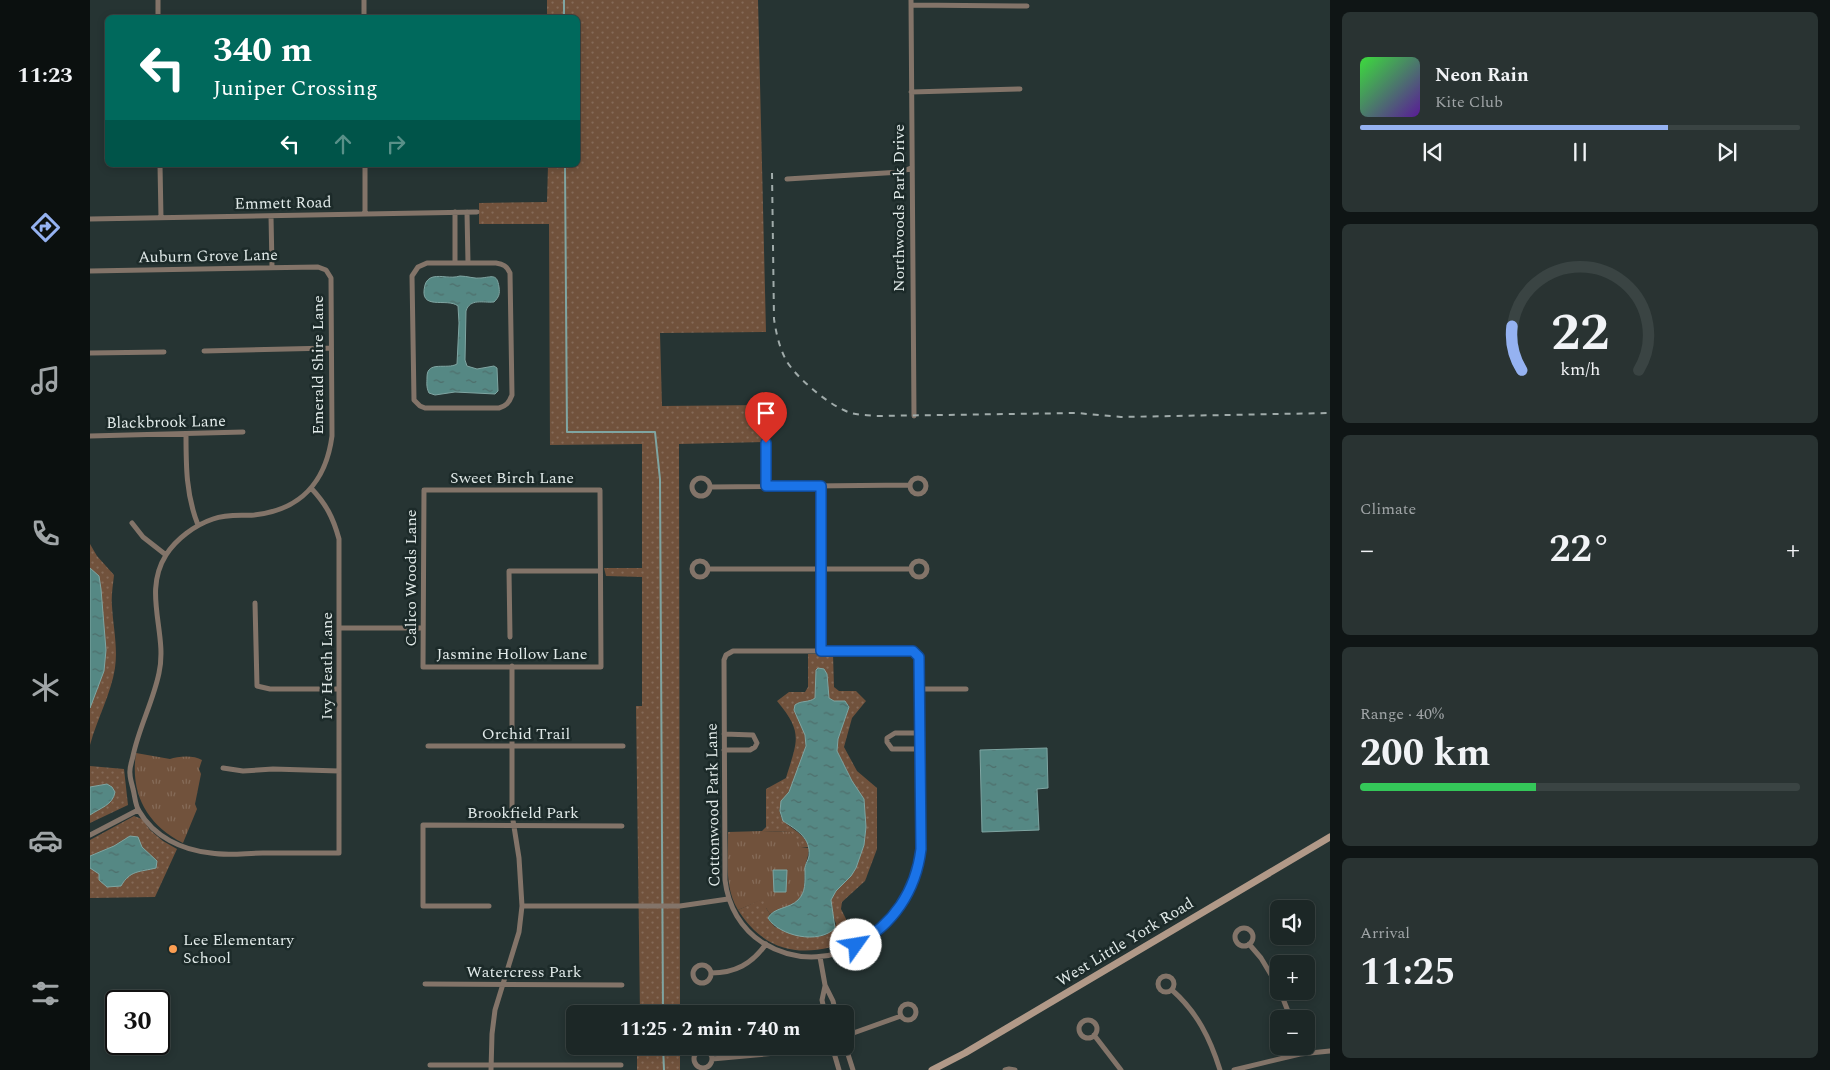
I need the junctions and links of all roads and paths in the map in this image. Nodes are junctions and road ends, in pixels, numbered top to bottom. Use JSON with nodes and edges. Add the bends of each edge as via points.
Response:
{"nodes":[{"id":1,"x":158,"y":0,"type":"edge"},
{"id":2,"x":364,"y":0,"type":"edge"},
{"id":3,"x":911,"y":3,"type":"edge"},
{"id":4,"x":1027,"y":6,"type":"dead end"},
{"id":5,"x":158,"y":15,"type":"edge"},
{"id":6,"x":364,"y":15,"type":"edge"},
{"id":7,"x":1020,"y":89,"type":"dead end"},
{"id":8,"x":911,"y":92,"type":"junction"},
{"id":9,"x":160,"y":167,"type":"edge"},
{"id":10,"x":365,"y":167,"type":"edge"},
{"id":11,"x":912,"y":168,"type":"junction"},
{"id":12,"x":786,"y":179,"type":"dead end"},
{"id":13,"x":455,"y":212,"type":"junction"},
{"id":14,"x":467,"y":212,"type":"junction"},
{"id":15,"x":477,"y":212,"type":"dead end"},
{"id":16,"x":365,"y":213,"type":"junction"},
{"id":17,"x":271,"y":216,"type":"junction"},
{"id":18,"x":161,"y":218,"type":"junction"},
{"id":19,"x":90,"y":219,"type":"edge"},
{"id":20,"x":455,"y":239,"type":"junction"},
{"id":21,"x":468,"y":239,"type":"junction"},
{"id":22,"x":455,"y":263,"type":"junction"},
{"id":23,"x":468,"y":263,"type":"junction"},
{"id":24,"x":272,"y":267,"type":"junction"},
{"id":25,"x":326,"y":270,"type":"joint"},
{"id":26,"x":90,"y":271,"type":"edge"},
{"id":27,"x":331,"y":348,"type":"junction"},
{"id":28,"x":204,"y":351,"type":"dead end"},
{"id":29,"x":164,"y":352,"type":"dead end"},
{"id":30,"x":90,"y":353,"type":"edge"},
{"id":31,"x":914,"y":416,"type":"dead end"},
{"id":32,"x":243,"y":432,"type":"dead end"},
{"id":33,"x":186,"y":434,"type":"junction"},
{"id":34,"x":90,"y":436,"type":"edge"},
{"id":35,"x":766,"y":443,"type":"dead end"},
{"id":36,"x":766,"y":486,"type":"junction"},
{"id":37,"x":821,"y":486,"type":"junction"},
{"id":38,"x":910,"y":486,"type":"dead end"},
{"id":39,"x":710,"y":487,"type":"dead end"},
{"id":40,"x":311,"y":488,"type":"junction"},
{"id":41,"x":424,"y":490,"type":"joint"},
{"id":42,"x":132,"y":522,"type":"dead end"},
{"id":43,"x":198,"y":525,"type":"junction"},
{"id":44,"x":166,"y":554,"type":"junction"},
{"id":45,"x":709,"y":569,"type":"dead end"},
{"id":46,"x":821,"y":569,"type":"junction"},
{"id":47,"x":911,"y":569,"type":"dead end"},
{"id":48,"x":600,"y":570,"type":"junction"},
{"id":49,"x":255,"y":603,"type":"dead end"},
{"id":50,"x":339,"y":628,"type":"junction"},
{"id":51,"x":423,"y":628,"type":"junction"},
{"id":52,"x":510,"y":637,"type":"dead end"},
{"id":53,"x":821,"y":651,"type":"junction"},
{"id":54,"x":512,"y":666,"type":"junction"},
{"id":55,"x":423,"y":667,"type":"joint"},
{"id":56,"x":339,"y":689,"type":"junction"},
{"id":57,"x":921,"y":689,"type":"junction"},
{"id":58,"x":966,"y":690,"type":"dead end"},
{"id":59,"x":920,"y":733,"type":"junction"},
{"id":60,"x":724,"y":734,"type":"junction"},
{"id":61,"x":428,"y":746,"type":"dead end"},
{"id":62,"x":512,"y":746,"type":"junction"},
{"id":63,"x":622,"y":746,"type":"dead end"},
{"id":64,"x":724,"y":750,"type":"junction"},
{"id":65,"x":920,"y":750,"type":"junction"},
{"id":66,"x":223,"y":768,"type":"dead end"},
{"id":67,"x":339,"y":771,"type":"junction"},
{"id":68,"x":138,"y":810,"type":"junction"},
{"id":69,"x":513,"y":825,"type":"junction"},
{"id":70,"x":622,"y":826,"type":"dead end"},
{"id":71,"x":90,"y":835,"type":"edge"},
{"id":72,"x":1330,"y":836,"type":"edge"},
{"id":73,"x":728,"y":899,"type":"junction"},
{"id":74,"x":489,"y":906,"type":"dead end"},
{"id":75,"x":522,"y":906,"type":"junction"},
{"id":76,"x":766,"y":944,"type":"junction"},
{"id":77,"x":1249,"y":944,"type":"dead end"},
{"id":78,"x":820,"y":957,"type":"junction"},
{"id":79,"x":1270,"y":973,"type":"edge"},
{"id":80,"x":711,"y":974,"type":"dead end"},
{"id":81,"x":425,"y":984,"type":"dead end"},
{"id":82,"x":503,"y":985,"type":"junction"},
{"id":83,"x":622,"y":985,"type":"dead end"},
{"id":84,"x":825,"y":985,"type":"junction"},
{"id":85,"x":1172,"y":990,"type":"dead end"},
{"id":86,"x":823,"y":1005,"type":"edge"},
{"id":87,"x":834,"y":1005,"type":"edge"},
{"id":88,"x":901,"y":1016,"type":"dead end"},
{"id":89,"x":854,"y":1033,"type":"edge"},
{"id":90,"x":1094,"y":1035,"type":"dead end"},
{"id":91,"x":1330,"y":1050,"type":"edge"},
{"id":92,"x":1315,"y":1052,"type":"edge"},
{"id":93,"x":760,"y":1055,"type":"edge"},
{"id":94,"x":835,"y":1055,"type":"edge"},
{"id":95,"x":848,"y":1055,"type":"edge"},
{"id":96,"x":1296,"y":1055,"type":"edge"},
{"id":97,"x":712,"y":1059,"type":"dead end"},
{"id":98,"x":430,"y":1065,"type":"dead end"},
{"id":99,"x":621,"y":1065,"type":"dead end"},
{"id":100,"x":491,"y":1067,"type":"edge"},
{"id":101,"x":839,"y":1070,"type":"edge"},
{"id":102,"x":853,"y":1070,"type":"edge"},
{"id":103,"x":932,"y":1070,"type":"edge"},
{"id":104,"x":1005,"y":1070,"type":"edge"},
{"id":105,"x":1014,"y":1070,"type":"edge"},
{"id":106,"x":1121,"y":1070,"type":"edge"},
{"id":107,"x":1220,"y":1070,"type":"edge"},
{"id":108,"x":1234,"y":1070,"type":"edge"}],
"edges":[{"from":1,"to":5,"type":"street"},
{"from":2,"to":6,"type":"street"},
{"from":3,"to":4,"type":"street"},
{"from":3,"to":8,"type":"street","name":"Northwoods Park Drive"},
{"from":7,"to":8,"type":"street"},
{"from":8,"to":11,"type":"street","name":"Northwoods Park Drive"},
{"from":9,"to":18,"type":"street"},
{"from":10,"to":16,"type":"street"},
{"from":11,"to":12,"type":"street","via":[[901,172]]},
{"from":11,"to":31,"type":"street","name":"Northwoods Park Drive"},
{"from":13,"to":14,"type":"street","name":"Emmett Road"},
{"from":13,"to":16,"type":"street","name":"Emmett Road"},
{"from":13,"to":20,"type":"street"},
{"from":14,"to":15,"type":"street","name":"Emmett Road"},
{"from":14,"to":21,"type":"street"},
{"from":16,"to":17,"type":"street","name":"Emmett Road"},
{"from":17,"to":18,"type":"street","name":"Emmett Road"},
{"from":17,"to":24,"type":"street"},
{"from":18,"to":19,"type":"street","name":"Emmett Road"},
{"from":20,"to":21,"type":"street"},
{"from":20,"to":22,"type":"street"},
{"from":21,"to":23,"type":"street"},
{"from":22,"to":23,"type":"street"},
{"from":22,"to":23,"type":"street","via":[[427,263],[418,267],[412,276],[413,396],[416,403],[425,408],[498,408],[512,396],[510,274],[505,266],[496,263]]},
{"from":24,"to":25,"type":"street","name":"Auburn Grove Lane","via":[[318,267]]},
{"from":24,"to":26,"type":"street","name":"Auburn Grove Lane"},
{"from":25,"to":27,"type":"street","name":"Emerald Shire Lane","via":[[331,278]]},
{"from":27,"to":28,"type":"street"},
{"from":27,"to":40,"type":"street","name":"Emerald Shire Lane","via":[[330,451],[324,469]]},
{"from":29,"to":30,"type":"street"},
{"from":32,"to":33,"type":"street","name":"Blackbrook Lane"},
{"from":33,"to":34,"type":"street","name":"Blackbrook Lane"},
{"from":33,"to":43,"type":"street","via":[[188,490]]},
{"from":35,"to":36,"type":"street"},
{"from":36,"to":37,"type":"street"},
{"from":36,"to":39,"type":"street"},
{"from":37,"to":38,"type":"street"},
{"from":37,"to":46,"type":"street"},
{"from":40,"to":43,"type":"street","name":"Emerald Shire Lane","via":[[292,504],[276,511],[227,516]]},
{"from":40,"to":50,"type":"street","name":"Ivy Heath Lane","via":[[323,500],[333,518],[339,539]]},
{"from":41,"to":48,"type":"street","name":"Sweet Birch Lane","via":[[600,490]]},
{"from":41,"to":51,"type":"street","name":"Calico Woods Lane"},
{"from":42,"to":44,"type":"street","via":[[143,537]]},
{"from":43,"to":44,"type":"street"},
{"from":44,"to":68,"type":"street","via":[[154,589],[160,635],[160,670],[151,704],[137,736],[129,774]]},
{"from":45,"to":46,"type":"street"},
{"from":46,"to":47,"type":"street"},
{"from":46,"to":53,"type":"street"},
{"from":48,"to":52,"type":"street","via":[[509,570]]},
{"from":48,"to":54,"type":"street","name":"Jasmine Hollow Lane","via":[[601,667]]},
{"from":49,"to":56,"type":"street","via":[[257,686],[270,689]]},
{"from":50,"to":51,"type":"street"},
{"from":50,"to":56,"type":"street","name":"Ivy Heath Lane"},
{"from":51,"to":55,"type":"street","name":"Calico Woods Lane"},
{"from":53,"to":57,"type":"street","via":[[913,651],[919,657]]},
{"from":53,"to":60,"type":"street","name":"Cottonwood Park Lane","via":[[733,652],[726,655]]},
{"from":54,"to":55,"type":"street","name":"Jasmine Hollow Lane"},
{"from":54,"to":62,"type":"street"},
{"from":56,"to":67,"type":"street","name":"Ivy Heath Lane"},
{"from":57,"to":58,"type":"street"},
{"from":57,"to":59,"type":"street"},
{"from":59,"to":65,"type":"street"},
{"from":59,"to":65,"type":"street","via":[[895,733],[887,738],[887,742],[892,749]]},
{"from":60,"to":64,"type":"street","name":"Cottonwood Park Lane"},
{"from":60,"to":64,"type":"street","via":[[753,735],[757,743],[750,750]]},
{"from":61,"to":62,"type":"street","name":"Orchid Trail"},
{"from":62,"to":63,"type":"street","name":"Orchid Trail"},
{"from":62,"to":69,"type":"street"},
{"from":64,"to":73,"type":"street","name":"Cottonwood Park Lane","via":[[724,880]]},
{"from":65,"to":78,"type":"street","via":[[921,849],[908,894],[891,919],[869,938]]},
{"from":66,"to":67,"type":"street"},
{"from":67,"to":68,"type":"street","name":"Ivy Heath Lane","via":[[339,853],[212,854],[186,849],[167,840]]},
{"from":68,"to":71,"type":"street"},
{"from":69,"to":70,"type":"street","name":"Brookfield Park"},
{"from":69,"to":74,"type":"street","name":"Brookfield Park","via":[[423,825],[423,906]]},
{"from":69,"to":75,"type":"street","via":[[521,874]]},
{"from":72,"to":103,"type":"main road","name":"West Little York Road"},
{"from":73,"to":75,"type":"street","via":[[680,906]]},
{"from":73,"to":76,"type":"street","name":"Cottonwood Park Lane","via":[[743,926]]},
{"from":75,"to":82,"type":"street","via":[[519,932]]},
{"from":76,"to":78,"type":"street","name":"Cottonwood Park Lane","via":[[788,954]]},
{"from":76,"to":80,"type":"street","via":[[752,961],[734,971]]},
{"from":77,"to":79,"type":"street"},
{"from":78,"to":84,"type":"street"},
{"from":81,"to":82,"type":"street","name":"Watercress Park"},
{"from":82,"to":83,"type":"street","name":"Watercress Park"},
{"from":82,"to":100,"type":"street","via":[[495,1010]]},
{"from":84,"to":86,"type":"street"},
{"from":84,"to":87,"type":"street"},
{"from":85,"to":107,"type":"street","via":[[1185,1001],[1204,1028]]},
{"from":88,"to":89,"type":"street"},
{"from":90,"to":106,"type":"street"},
{"from":91,"to":92,"type":"street"},
{"from":93,"to":97,"type":"street"},
{"from":94,"to":101,"type":"street"},
{"from":95,"to":102,"type":"street"},
{"from":96,"to":108,"type":"street"},
{"from":98,"to":100,"type":"street"},
{"from":99,"to":100,"type":"street"},
{"from":104,"to":105,"type":"street"}]}
